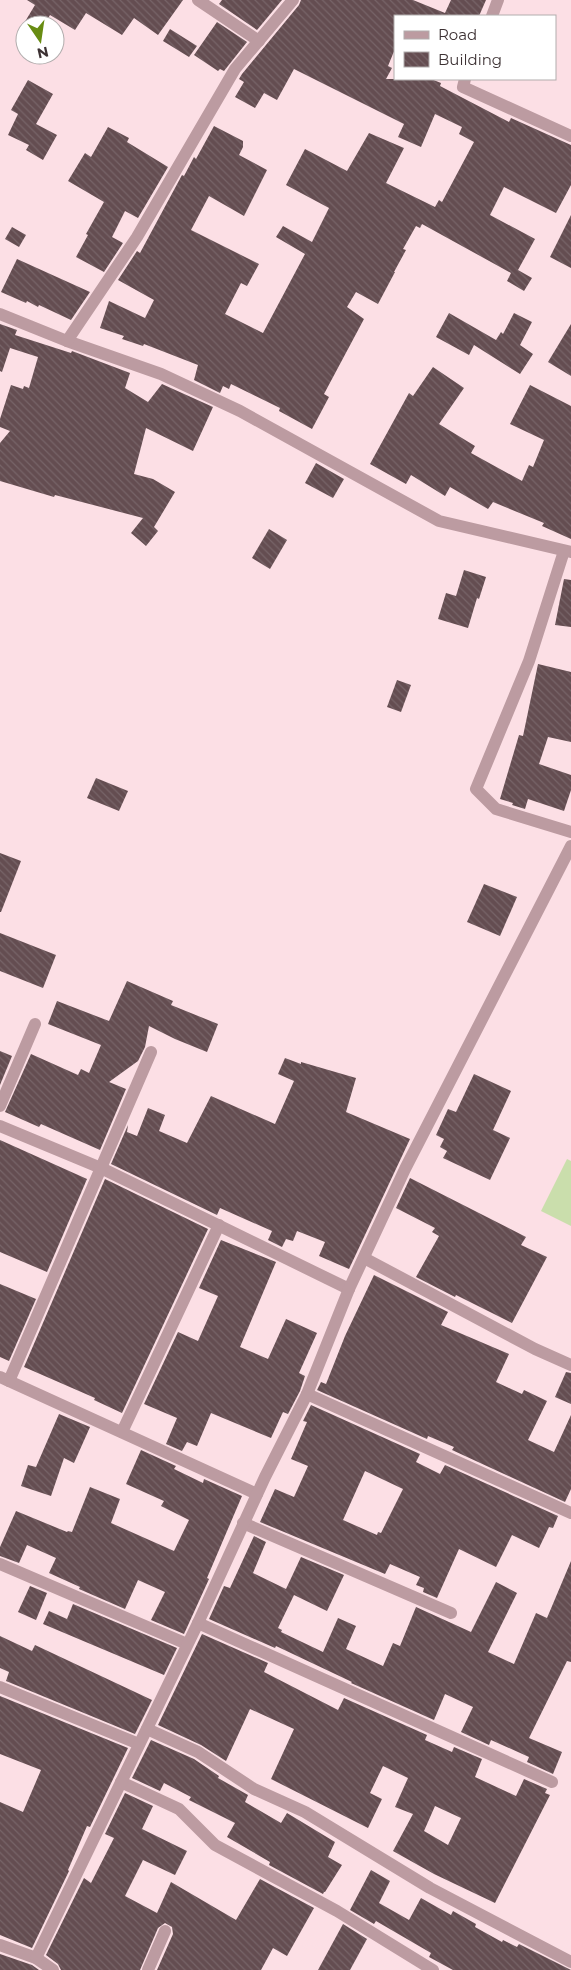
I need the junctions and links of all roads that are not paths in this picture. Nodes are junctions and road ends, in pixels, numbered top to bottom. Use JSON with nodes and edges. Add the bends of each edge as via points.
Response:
{"nodes":[{"id":1,"x":198,"y":0,"type":"edge"},
{"id":2,"x":293,"y":0,"type":"edge"},
{"id":3,"x":498,"y":0,"type":"edge"},
{"id":4,"x":492,"y":15,"type":"edge"},
{"id":5,"x":259,"y":41,"type":"junction"},
{"id":6,"x":465,"y":80,"type":"edge"},
{"id":7,"x":571,"y":136,"type":"edge"},
{"id":8,"x":0,"y":314,"type":"edge"},
{"id":9,"x":67,"y":341,"type":"junction"},
{"id":10,"x":568,"y":552,"type":"edge"},
{"id":11,"x":571,"y":832,"type":"edge"},
{"id":12,"x":571,"y":846,"type":"edge"},
{"id":13,"x":35,"y":1024,"type":"dead end"},
{"id":14,"x":151,"y":1052,"type":"dead end"},
{"id":15,"x":0,"y":1106,"type":"edge"},
{"id":16,"x":0,"y":1126,"type":"edge"},
{"id":17,"x":101,"y":1168,"type":"junction"},
{"id":18,"x":219,"y":1225,"type":"junction"},
{"id":19,"x":364,"y":1258,"type":"junction"},
{"id":20,"x":349,"y":1289,"type":"junction"},
{"id":21,"x":571,"y":1366,"type":"edge"},
{"id":22,"x":4,"y":1379,"type":"edge"},
{"id":23,"x":307,"y":1394,"type":"junction"},
{"id":24,"x":122,"y":1432,"type":"junction"},
{"id":25,"x":257,"y":1494,"type":"junction"},
{"id":26,"x":571,"y":1513,"type":"edge"},
{"id":27,"x":243,"y":1523,"type":"junction"},
{"id":28,"x":0,"y":1564,"type":"edge"},
{"id":29,"x":451,"y":1613,"type":"dead end"},
{"id":30,"x":198,"y":1623,"type":"junction"},
{"id":31,"x":187,"y":1644,"type":"junction"},
{"id":32,"x":0,"y":1687,"type":"edge"},
{"id":33,"x":147,"y":1728,"type":"junction"},
{"id":34,"x":140,"y":1744,"type":"junction"},
{"id":35,"x":121,"y":1782,"type":"junction"},
{"id":36,"x":552,"y":1782,"type":"dead end"},
{"id":37,"x":166,"y":1932,"type":"dead end"},
{"id":38,"x":0,"y":1945,"type":"edge"},
{"id":39,"x":36,"y":1958,"type":"junction"},
{"id":40,"x":571,"y":1962,"type":"edge"},
{"id":41,"x":53,"y":1970,"type":"edge"},
{"id":42,"x":148,"y":1970,"type":"edge"},
{"id":43,"x":433,"y":1970,"type":"edge"}],
"edges":[{"from":1,"to":5,"type":"street"},
{"from":2,"to":5,"type":"street"},
{"from":3,"to":4,"type":"street"},
{"from":5,"to":9,"type":"street","via":[[235,69],[137,237]]},
{"from":6,"to":7,"type":"street","via":[[463,87]]},
{"from":8,"to":9,"type":"street"},
{"from":9,"to":10,"type":"street","via":[[161,374],[240,410],[440,521]]},
{"from":10,"to":11,"type":"street","via":[[530,661],[476,789],[496,809]]},
{"from":12,"to":19,"type":"street","via":[[405,1169]]},
{"from":13,"to":15,"type":"street"},
{"from":14,"to":17,"type":"street"},
{"from":16,"to":17,"type":"street"},
{"from":17,"to":18,"type":"street"},
{"from":17,"to":22,"type":"street"},
{"from":18,"to":20,"type":"street"},
{"from":18,"to":24,"type":"street"},
{"from":19,"to":20,"type":"street"},
{"from":19,"to":21,"type":"street"},
{"from":20,"to":23,"type":"street"},
{"from":22,"to":24,"type":"street"},
{"from":23,"to":25,"type":"street"},
{"from":23,"to":26,"type":"street"},
{"from":24,"to":25,"type":"street"},
{"from":25,"to":27,"type":"street"},
{"from":27,"to":29,"type":"street"},
{"from":27,"to":30,"type":"street"},
{"from":28,"to":31,"type":"street"},
{"from":30,"to":31,"type":"street"},
{"from":30,"to":36,"type":"street"},
{"from":31,"to":33,"type":"street"},
{"from":32,"to":34,"type":"street"},
{"from":33,"to":34,"type":"street"},
{"from":33,"to":40,"type":"street","via":[[198,1752],[254,1789],[305,1812],[430,1888]]},
{"from":34,"to":35,"type":"street"},
{"from":35,"to":39,"type":"street"},
{"from":35,"to":43,"type":"street","via":[[178,1809],[215,1845],[337,1911]]},
{"from":37,"to":42,"type":"street"},
{"from":38,"to":39,"type":"street"},
{"from":39,"to":41,"type":"street"}]}
